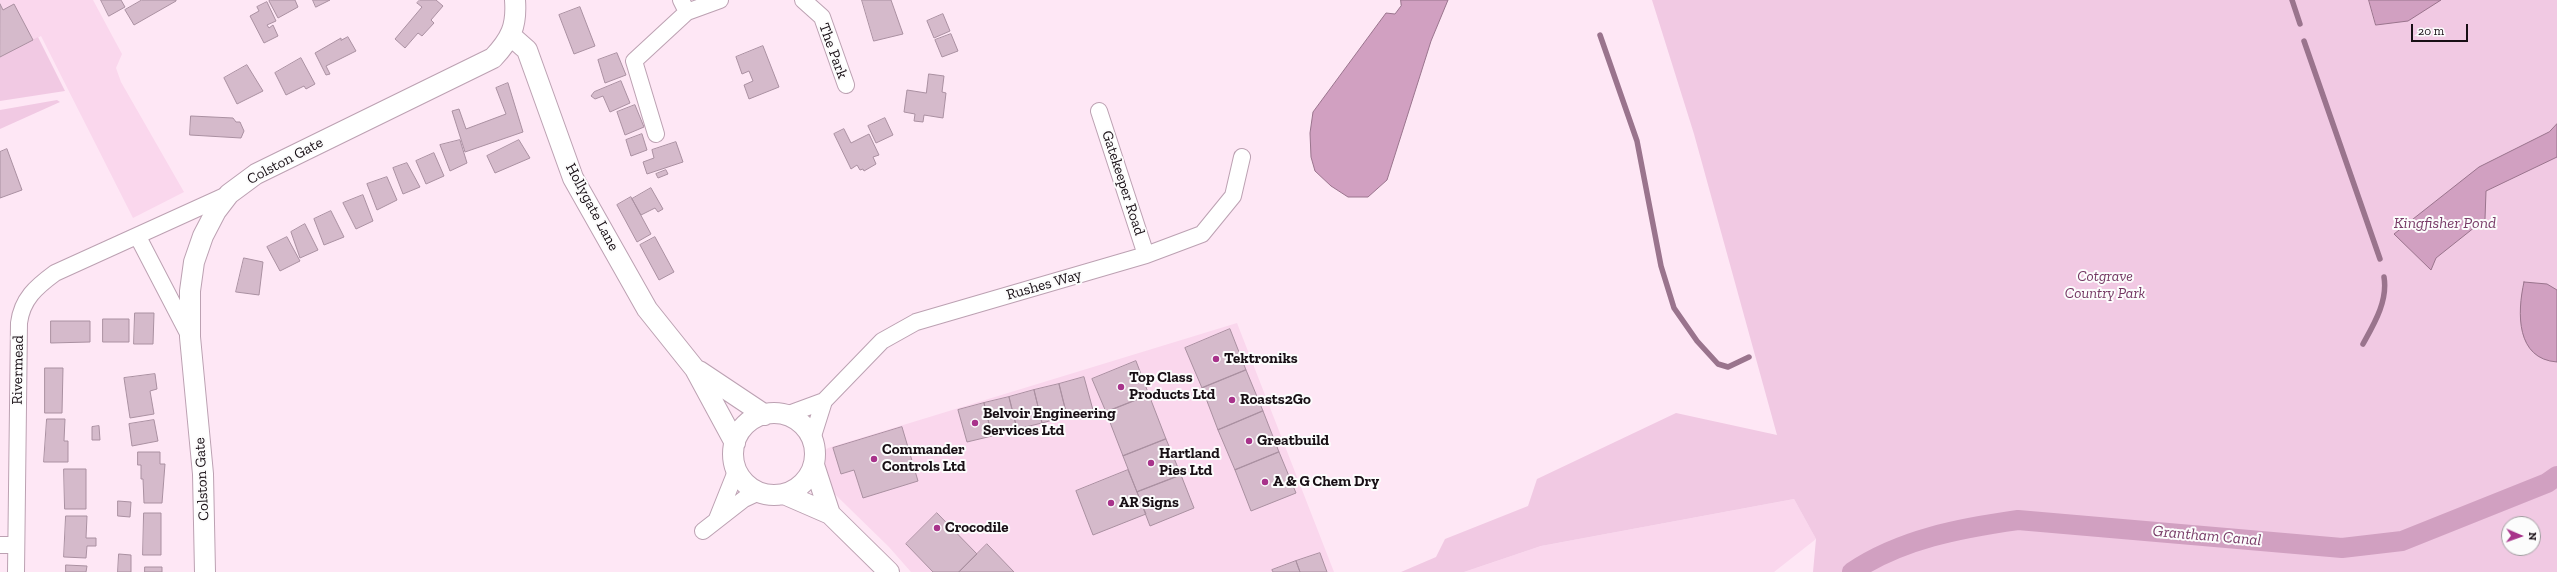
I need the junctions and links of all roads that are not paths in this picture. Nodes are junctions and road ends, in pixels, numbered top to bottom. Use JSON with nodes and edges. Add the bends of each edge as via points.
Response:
{"nodes":[{"id":1,"x":516,"y":0,"type":"edge"},
{"id":2,"x":720,"y":0,"type":"edge"},
{"id":3,"x":803,"y":0,"type":"edge"},
{"id":4,"x":684,"y":6,"type":"edge"},
{"id":5,"x":510,"y":34,"type":"junction"},
{"id":6,"x":846,"y":85,"type":"dead end"},
{"id":7,"x":1099,"y":112,"type":"dead end"},
{"id":8,"x":656,"y":134,"type":"dead end"},
{"id":9,"x":1242,"y":157,"type":"dead end"},
{"id":10,"x":229,"y":194,"type":"junction"},
{"id":11,"x":138,"y":237,"type":"junction"},
{"id":12,"x":1146,"y":254,"type":"junction"},
{"id":13,"x":190,"y":337,"type":"junction"},
{"id":14,"x":695,"y":369,"type":"junction"},
{"id":15,"x":824,"y":401,"type":"junction"},
{"id":16,"x":765,"y":414,"type":"junction"},
{"id":17,"x":786,"y":415,"type":"junction"},
{"id":18,"x":812,"y":439,"type":"junction"},
{"id":19,"x":735,"y":443,"type":"junction"},
{"id":20,"x":814,"y":465,"type":"junction"},
{"id":21,"x":737,"y":469,"type":"junction"},
{"id":22,"x":759,"y":492,"type":"junction"},
{"id":23,"x":784,"y":494,"type":"junction"},
{"id":24,"x":830,"y":514,"type":"junction"},
{"id":25,"x":717,"y":519,"type":"junction"},
{"id":26,"x":703,"y":531,"type":"dead end"},
{"id":27,"x":8,"y":545,"type":"edge"},
{"id":28,"x":16,"y":572,"type":"edge"},
{"id":29,"x":205,"y":572,"type":"edge"},
{"id":30,"x":889,"y":572,"type":"edge"}],
"edges":[{"from":1,"to":5,"type":"street","name":"Colston Gate","via":[[516,20]]},
{"from":2,"to":4,"type":"street"},
{"from":3,"to":6,"type":"street","name":"The Park","via":[[822,17]]},
{"from":4,"to":8,"type":"street","via":[[634,61]]},
{"from":5,"to":10,"type":"street","name":"Colston Gate","via":[[493,58],[478,67],[256,174]]},
{"from":5,"to":14,"type":"street","name":"Hollygate Lane","via":[[527,50],[573,178],[647,309]]},
{"from":7,"to":12,"type":"street","name":"Gatekeeper Road"},
{"from":9,"to":12,"type":"street","name":"Rushes Way","via":[[1233,196],[1202,234]]},
{"from":10,"to":11,"type":"street","name":"Rivermead","via":[[181,214]]},
{"from":10,"to":13,"type":"street","name":"Colston Gate","via":[[213,217],[194,262],[188,312]]},
{"from":11,"to":13,"type":"street"},
{"from":11,"to":27,"type":"street","name":"Rivermead","via":[[56,273],[36,287],[25,300],[19,324]]},
{"from":12,"to":15,"type":"street","name":"Rushes Way","via":[[916,322],[882,341]]},
{"from":13,"to":29,"type":"street","name":"Colston Gate","via":[[203,474]]},
{"from":14,"to":16,"type":"street","name":"Hollygate Lane"},
{"from":14,"to":19,"type":"street","name":"Hollygate Lane"},
{"from":15,"to":17,"type":"street"},
{"from":15,"to":18,"type":"street"},
{"from":16,"to":17,"type":"street"},
{"from":16,"to":19,"type":"street","via":[[746,425]]},
{"from":17,"to":18,"type":"street","via":[[804,426]]},
{"from":18,"to":20,"type":"street","name":"Hollygate Lane"},
{"from":19,"to":21,"type":"street","name":"Hollygate Lane"},
{"from":20,"to":23,"type":"street","via":[[803,484]]},
{"from":20,"to":24,"type":"street","name":"Hollygate Lane"},
{"from":21,"to":22,"type":"street","name":"Hollygate Lane","via":[[745,483]]},
{"from":21,"to":25,"type":"street"},
{"from":22,"to":23,"type":"street","name":"Hollygate Lane"},
{"from":22,"to":25,"type":"street","via":[[744,499]]},
{"from":23,"to":24,"type":"street","name":"Hollygate Lane"},
{"from":24,"to":30,"type":"street","name":"Hollygate Lane"},
{"from":25,"to":26,"type":"street"},
{"from":27,"to":28,"type":"street","name":"Rivermead"}]}
